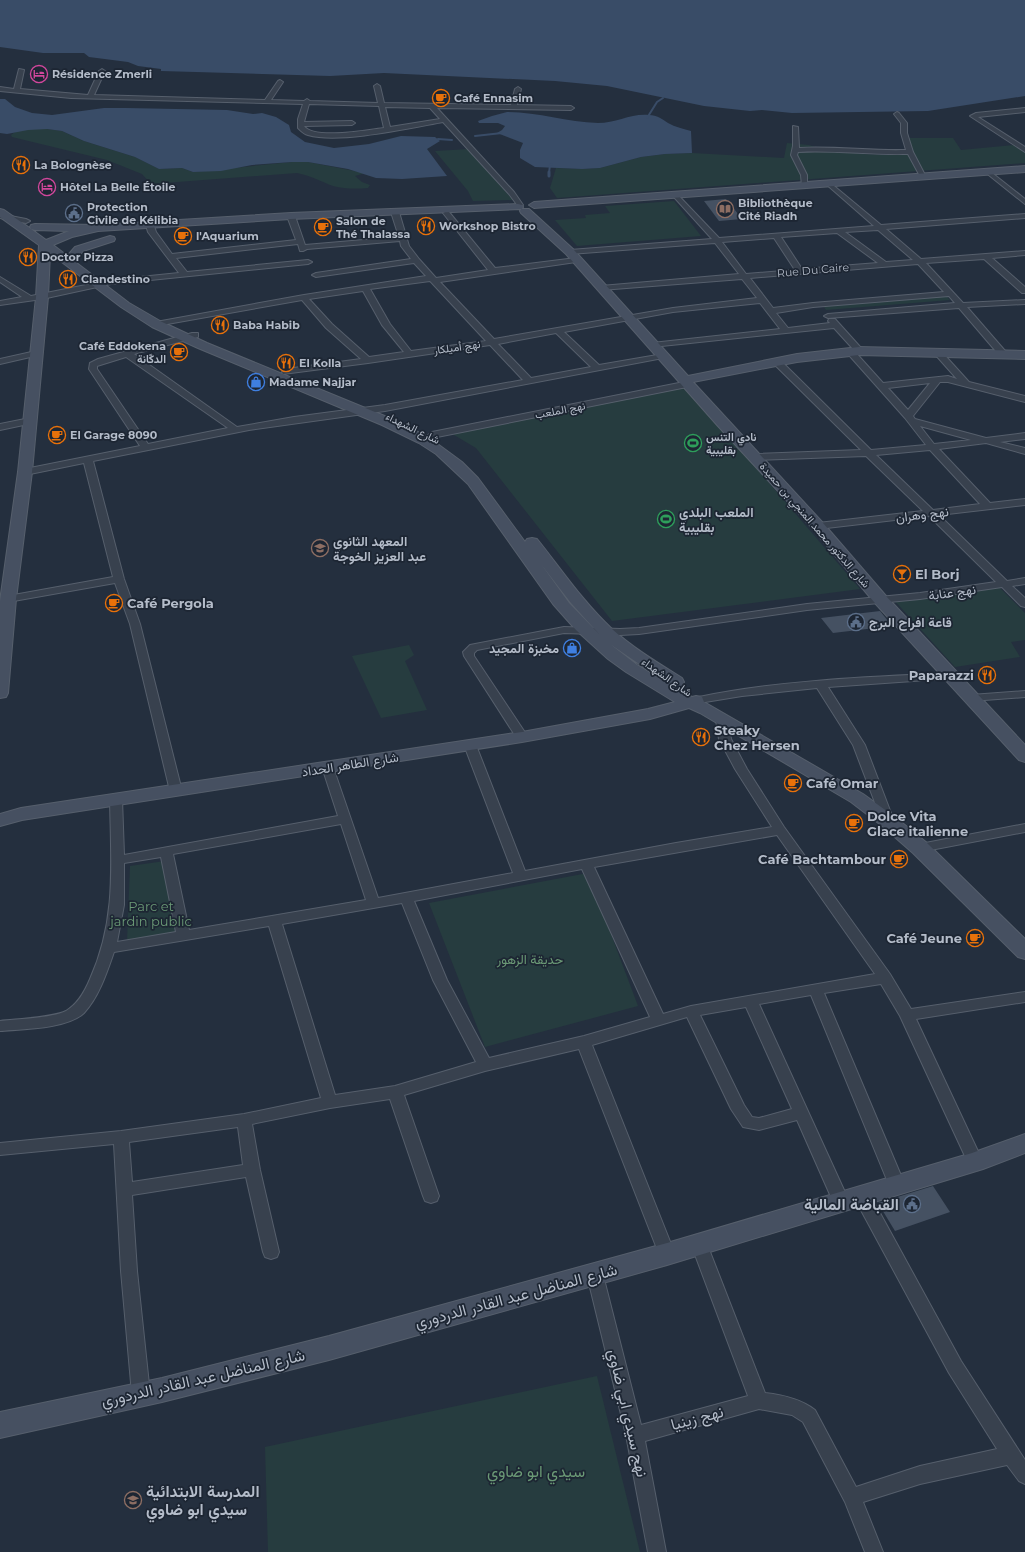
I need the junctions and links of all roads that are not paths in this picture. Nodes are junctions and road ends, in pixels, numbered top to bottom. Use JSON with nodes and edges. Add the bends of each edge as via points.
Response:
{"nodes":[{"id":1,"x":21,"y":70,"type":"dead end"},
{"id":2,"x":102,"y":71,"type":"dead end"},
{"id":3,"x":280,"y":82,"type":"dead end"},
{"id":4,"x":377,"y":86,"type":"dead end"},
{"id":5,"x":0,"y":89,"type":"edge"},
{"id":6,"x":518,"y":89,"type":"dead end"},
{"id":7,"x":17,"y":91,"type":"junction"},
{"id":8,"x":90,"y":96,"type":"junction"},
{"id":9,"x":267,"y":101,"type":"junction"},
{"id":10,"x":307,"y":101,"type":"junction"},
{"id":11,"x":380,"y":104,"type":"junction"},
{"id":12,"x":432,"y":106,"type":"junction"},
{"id":13,"x":514,"y":107,"type":"junction"},
{"id":14,"x":572,"y":108,"type":"dead end"},
{"id":15,"x":1022,"y":110,"type":"edge"},
{"id":16,"x":897,"y":114,"type":"dead end"},
{"id":17,"x":1025,"y":114,"type":"edge"},
{"id":18,"x":443,"y":120,"type":"junction"},
{"id":19,"x":352,"y":123,"type":"dead end"},
{"id":20,"x":301,"y":124,"type":"junction"},
{"id":21,"x":795,"y":127,"type":"dead end"},
{"id":22,"x":387,"y":129,"type":"junction"},
{"id":23,"x":794,"y":150,"type":"junction"},
{"id":24,"x":1025,"y":150,"type":"edge"},
{"id":25,"x":910,"y":152,"type":"junction"},
{"id":26,"x":1025,"y":169,"type":"edge"},
{"id":27,"x":1025,"y":173,"type":"edge"},
{"id":28,"x":990,"y":174,"type":"junction"},
{"id":29,"x":923,"y":177,"type":"junction"},
{"id":30,"x":804,"y":185,"type":"junction"},
{"id":31,"x":831,"y":185,"type":"junction"},
{"id":32,"x":676,"y":197,"type":"junction"},
{"id":33,"x":0,"y":200,"type":"edge"},
{"id":34,"x":1025,"y":202,"type":"edge"},
{"id":35,"x":527,"y":208,"type":"junction"},
{"id":36,"x":396,"y":213,"type":"junction"},
{"id":37,"x":447,"y":213,"type":"junction"},
{"id":38,"x":2,"y":216,"type":"edge"},
{"id":39,"x":1025,"y":216,"type":"edge"},
{"id":40,"x":291,"y":218,"type":"junction"},
{"id":41,"x":30,"y":224,"type":"junction"},
{"id":42,"x":98,"y":228,"type":"junction"},
{"id":43,"x":151,"y":228,"type":"junction"},
{"id":44,"x":880,"y":228,"type":"junction"},
{"id":45,"x":839,"y":231,"type":"junction"},
{"id":46,"x":776,"y":235,"type":"junction"},
{"id":47,"x":110,"y":239,"type":"junction"},
{"id":48,"x":403,"y":239,"type":"junction"},
{"id":49,"x":717,"y":240,"type":"junction"},
{"id":50,"x":52,"y":243,"type":"junction"},
{"id":51,"x":301,"y":245,"type":"junction"},
{"id":52,"x":1025,"y":253,"type":"edge"},
{"id":53,"x":75,"y":254,"type":"junction"},
{"id":54,"x":171,"y":256,"type":"junction"},
{"id":55,"x":573,"y":256,"type":"junction"},
{"id":56,"x":986,"y":256,"type":"junction"},
{"id":57,"x":416,"y":260,"type":"junction"},
{"id":58,"x":308,"y":262,"type":"junction"},
{"id":59,"x":920,"y":262,"type":"junction"},
{"id":60,"x":884,"y":264,"type":"junction"},
{"id":61,"x":493,"y":270,"type":"junction"},
{"id":62,"x":800,"y":271,"type":"junction"},
{"id":63,"x":185,"y":275,"type":"junction"},
{"id":64,"x":744,"y":276,"type":"junction"},
{"id":65,"x":0,"y":279,"type":"edge"},
{"id":66,"x":433,"y":279,"type":"junction"},
{"id":67,"x":315,"y":285,"type":"junction"},
{"id":68,"x":110,"y":288,"type":"junction"},
{"id":69,"x":365,"y":288,"type":"junction"},
{"id":70,"x":600,"y":288,"type":"junction"},
{"id":71,"x":1025,"y":291,"type":"edge"},
{"id":72,"x":950,"y":294,"type":"junction"},
{"id":73,"x":304,"y":297,"type":"junction"},
{"id":74,"x":36,"y":298,"type":"junction"},
{"id":75,"x":762,"y":300,"type":"junction"},
{"id":76,"x":1025,"y":302,"type":"edge"},
{"id":77,"x":0,"y":304,"type":"edge"},
{"id":78,"x":813,"y":305,"type":"junction"},
{"id":79,"x":961,"y":305,"type":"junction"},
{"id":80,"x":771,"y":311,"type":"junction"},
{"id":81,"x":828,"y":316,"type":"junction"},
{"id":82,"x":628,"y":317,"type":"junction"},
{"id":83,"x":161,"y":323,"type":"junction"},
{"id":84,"x":837,"y":325,"type":"junction"},
{"id":85,"x":557,"y":330,"type":"junction"},
{"id":86,"x":786,"y":331,"type":"junction"},
{"id":87,"x":190,"y":336,"type":"junction"},
{"id":88,"x":493,"y":342,"type":"junction"},
{"id":89,"x":652,"y":345,"type":"junction"},
{"id":90,"x":855,"y":352,"type":"junction"},
{"id":91,"x":937,"y":352,"type":"junction"},
{"id":92,"x":36,"y":353,"type":"junction"},
{"id":93,"x":127,"y":353,"type":"junction"},
{"id":94,"x":409,"y":354,"type":"junction"},
{"id":95,"x":1003,"y":354,"type":"junction"},
{"id":96,"x":1025,"y":355,"type":"edge"},
{"id":97,"x":663,"y":356,"type":"junction"},
{"id":98,"x":368,"y":361,"type":"junction"},
{"id":99,"x":0,"y":362,"type":"edge"},
{"id":100,"x":777,"y":362,"type":"junction"},
{"id":101,"x":598,"y":369,"type":"junction"},
{"id":102,"x":286,"y":372,"type":"junction"},
{"id":103,"x":937,"y":380,"type":"junction"},
{"id":104,"x":529,"y":381,"type":"junction"},
{"id":105,"x":687,"y":382,"type":"junction"},
{"id":106,"x":965,"y":382,"type":"junction"},
{"id":107,"x":880,"y":386,"type":"junction"},
{"id":108,"x":1025,"y":399,"type":"edge"},
{"id":109,"x":374,"y":409,"type":"junction"},
{"id":110,"x":358,"y":411,"type":"junction"},
{"id":111,"x":910,"y":419,"type":"junction"},
{"id":112,"x":30,"y":421,"type":"junction"},
{"id":113,"x":0,"y":427,"type":"edge"},
{"id":114,"x":236,"y":430,"type":"junction"},
{"id":115,"x":432,"y":435,"type":"junction"},
{"id":116,"x":1025,"y":436,"type":"edge"},
{"id":117,"x":987,"y":441,"type":"junction"},
{"id":118,"x":146,"y":447,"type":"junction"},
{"id":119,"x":932,"y":447,"type":"junction"},
{"id":120,"x":1025,"y":451,"type":"edge"},
{"id":121,"x":871,"y":454,"type":"junction"},
{"id":122,"x":456,"y":456,"type":"junction"},
{"id":123,"x":755,"y":457,"type":"junction"},
{"id":124,"x":88,"y":460,"type":"junction"},
{"id":125,"x":25,"y":472,"type":"junction"},
{"id":126,"x":1025,"y":502,"type":"edge"},
{"id":127,"x":987,"y":506,"type":"junction"},
{"id":128,"x":931,"y":513,"type":"junction"},
{"id":129,"x":818,"y":526,"type":"junction"},
{"id":130,"x":119,"y":579,"type":"junction"},
{"id":131,"x":1025,"y":581,"type":"edge"},
{"id":132,"x":1003,"y":584,"type":"junction"},
{"id":133,"x":8,"y":599,"type":"junction"},
{"id":134,"x":880,"y":599,"type":"junction"},
{"id":135,"x":1025,"y":604,"type":"edge"},
{"id":136,"x":3,"y":621,"type":"edge"},
{"id":137,"x":586,"y":632,"type":"junction"},
{"id":138,"x":606,"y":632,"type":"junction"},
{"id":139,"x":952,"y":676,"type":"junction"},
{"id":140,"x":820,"y":684,"type":"junction"},
{"id":141,"x":0,"y":693,"type":"edge"},
{"id":142,"x":1025,"y":694,"type":"edge"},
{"id":143,"x":971,"y":698,"type":"junction"},
{"id":144,"x":698,"y":704,"type":"junction"},
{"id":145,"x":722,"y":720,"type":"junction"},
{"id":146,"x":522,"y":737,"type":"junction"},
{"id":147,"x":470,"y":745,"type":"junction"},
{"id":148,"x":1025,"y":756,"type":"edge"},
{"id":149,"x":328,"y":767,"type":"junction"},
{"id":150,"x":176,"y":791,"type":"junction"},
{"id":151,"x":116,"y":799,"type":"junction"},
{"id":152,"x":0,"y":814,"type":"edge"},
{"id":153,"x":21,"y":814,"type":"junction"},
{"id":154,"x":345,"y":819,"type":"junction"},
{"id":155,"x":0,"y":820,"type":"edge"},
{"id":156,"x":888,"y":821,"type":"junction"},
{"id":157,"x":1025,"y":828,"type":"edge"},
{"id":158,"x":780,"y":830,"type":"junction"},
{"id":159,"x":920,"y":848,"type":"junction"},
{"id":160,"x":166,"y":852,"type":"junction"},
{"id":161,"x":118,"y":860,"type":"junction"},
{"id":162,"x":586,"y":864,"type":"junction"},
{"id":163,"x":521,"y":876,"type":"junction"},
{"id":164,"x":406,"y":898,"type":"junction"},
{"id":165,"x":373,"y":903,"type":"junction"},
{"id":166,"x":274,"y":920,"type":"junction"},
{"id":167,"x":183,"y":935,"type":"junction"},
{"id":168,"x":108,"y":948,"type":"junction"},
{"id":169,"x":1025,"y":952,"type":"edge"},
{"id":170,"x":885,"y":978,"type":"junction"},
{"id":171,"x":814,"y":989,"type":"junction"},
{"id":172,"x":1025,"y":997,"type":"edge"},
{"id":173,"x":750,"y":1000,"type":"junction"},
{"id":174,"x":691,"y":1011,"type":"junction"},
{"id":175,"x":907,"y":1015,"type":"junction"},
{"id":176,"x":659,"y":1021,"type":"junction"},
{"id":177,"x":0,"y":1026,"type":"edge"},
{"id":178,"x":584,"y":1042,"type":"junction"},
{"id":179,"x":485,"y":1065,"type":"junction"},
{"id":180,"x":395,"y":1092,"type":"junction"},
{"id":181,"x":330,"y":1102,"type":"junction"},
{"id":182,"x":801,"y":1113,"type":"junction"},
{"id":183,"x":244,"y":1120,"type":"junction"},
{"id":184,"x":121,"y":1137,"type":"junction"},
{"id":185,"x":1025,"y":1143,"type":"edge"},
{"id":186,"x":0,"y":1149,"type":"edge"},
{"id":187,"x":976,"y":1162,"type":"junction"},
{"id":188,"x":252,"y":1170,"type":"junction"},
{"id":189,"x":897,"y":1185,"type":"junction"},
{"id":190,"x":125,"y":1190,"type":"junction"},
{"id":191,"x":431,"y":1196,"type":"dead end"},
{"id":192,"x":852,"y":1198,"type":"junction"},
{"id":193,"x":699,"y":1244,"type":"junction"},
{"id":194,"x":271,"y":1252,"type":"dead end"},
{"id":195,"x":667,"y":1254,"type":"junction"},
{"id":196,"x":595,"y":1275,"type":"junction"},
{"id":197,"x":141,"y":1394,"type":"junction"},
{"id":198,"x":759,"y":1401,"type":"junction"},
{"id":199,"x":0,"y":1424,"type":"edge"},
{"id":200,"x":636,"y":1434,"type":"junction"},
{"id":201,"x":1011,"y":1455,"type":"junction"},
{"id":202,"x":1025,"y":1475,"type":"edge"},
{"id":203,"x":852,"y":1496,"type":"junction"},
{"id":204,"x":658,"y":1552,"type":"edge"},
{"id":205,"x":874,"y":1552,"type":"edge"}],
"edges":[{"from":1,"to":7,"type":"street"},
{"from":2,"to":8,"type":"street"},
{"from":3,"to":9,"type":"street"},
{"from":4,"to":11,"type":"street"},
{"from":5,"to":7,"type":"street"},
{"from":6,"to":13,"type":"street"},
{"from":7,"to":8,"type":"street","via":[[46,95]]},
{"from":8,"to":9,"type":"street"},
{"from":9,"to":10,"type":"street"},
{"from":10,"to":11,"type":"street"},
{"from":10,"to":20,"type":"street"},
{"from":11,"to":12,"type":"street"},
{"from":11,"to":22,"type":"street"},
{"from":12,"to":13,"type":"street"},
{"from":12,"to":18,"type":"street"},
{"from":13,"to":14,"type":"street"},
{"from":15,"to":17,"type":"street"},
{"from":15,"to":24,"type":"street","via":[[973,116]]},
{"from":16,"to":25,"type":"street","via":[[904,123],[904,133]]},
{"from":18,"to":22,"type":"street"},
{"from":18,"to":35,"type":"street"},
{"from":19,"to":20,"type":"street"},
{"from":20,"to":22,"type":"street","via":[[306,133],[317,135],[345,135]]},
{"from":21,"to":23,"type":"street"},
{"from":23,"to":25,"type":"street"},
{"from":23,"to":30,"type":"street","via":[[795,158],[804,175]]},
{"from":25,"to":29,"type":"street"},
{"from":26,"to":28,"type":"street"},
{"from":27,"to":28,"type":"street"},
{"from":28,"to":29,"type":"street"},
{"from":28,"to":31,"type":"street"},
{"from":28,"to":34,"type":"street"},
{"from":29,"to":31,"type":"street"},
{"from":30,"to":31,"type":"street"},
{"from":30,"to":32,"type":"street"},
{"from":31,"to":32,"type":"street"},
{"from":31,"to":44,"type":"street"},
{"from":32,"to":35,"type":"street"},
{"from":32,"to":49,"type":"street"},
{"from":33,"to":41,"type":"street","name":"شارع الشهداء"},
{"from":35,"to":36,"type":"street"},
{"from":35,"to":37,"type":"street"},
{"from":35,"to":55,"type":"street","name":"شارع الدكتور محمد المنجي بن حميدة"},
{"from":36,"to":37,"type":"street"},
{"from":36,"to":40,"type":"street"},
{"from":36,"to":48,"type":"street"},
{"from":37,"to":61,"type":"street"},
{"from":38,"to":41,"type":"street"},
{"from":38,"to":50,"type":"street","name":"شارع الشهداء"},
{"from":39,"to":44,"type":"street"},
{"from":40,"to":43,"type":"street"},
{"from":40,"to":51,"type":"street"},
{"from":41,"to":42,"type":"street"},
{"from":41,"to":50,"type":"street","name":"شارع الشهداء"},
{"from":42,"to":43,"type":"street"},
{"from":42,"to":50,"type":"street","via":[[79,231]]},
{"from":43,"to":47,"type":"street"},
{"from":43,"to":54,"type":"street"},
{"from":44,"to":45,"type":"street"},
{"from":44,"to":59,"type":"street"},
{"from":45,"to":46,"type":"street"},
{"from":45,"to":60,"type":"street"},
{"from":46,"to":49,"type":"street"},
{"from":46,"to":62,"type":"street"},
{"from":47,"to":50,"type":"street"},
{"from":47,"to":53,"type":"street","via":[[79,249]]},
{"from":48,"to":51,"type":"street"},
{"from":48,"to":57,"type":"street"},
{"from":49,"to":55,"type":"street"},
{"from":49,"to":64,"type":"street"},
{"from":50,"to":53,"type":"street","name":"شارع الشهداء"},
{"from":50,"to":68,"type":"street","name":"شارع الشهداء"},
{"from":50,"to":74,"type":"street"},
{"from":51,"to":54,"type":"street"},
{"from":51,"to":58,"type":"street"},
{"from":52,"to":56,"type":"street","name":"Rue Du Caire"},
{"from":53,"to":68,"type":"street","name":"شارع الشهداء"},
{"from":54,"to":63,"type":"street"},
{"from":55,"to":61,"type":"street"},
{"from":55,"to":70,"type":"street","name":"شارع الدكتور محمد المنجي بن حميدة"},
{"from":56,"to":59,"type":"street","name":"Rue Du Caire"},
{"from":56,"to":71,"type":"street"},
{"from":57,"to":66,"type":"street"},
{"from":57,"to":67,"type":"street"},
{"from":58,"to":63,"type":"street"},
{"from":58,"to":67,"type":"street"},
{"from":59,"to":60,"type":"street","name":"Rue Du Caire"},
{"from":59,"to":72,"type":"street"},
{"from":60,"to":62,"type":"street","name":"Rue Du Caire"},
{"from":61,"to":66,"type":"street"},
{"from":62,"to":64,"type":"street","name":"Rue Du Caire"},
{"from":63,"to":68,"type":"street"},
{"from":64,"to":70,"type":"street","name":"Rue Du Caire"},
{"from":64,"to":75,"type":"street"},
{"from":65,"to":74,"type":"street"},
{"from":66,"to":69,"type":"street"},
{"from":66,"to":88,"type":"street"},
{"from":67,"to":69,"type":"street"},
{"from":67,"to":73,"type":"street"},
{"from":68,"to":74,"type":"street"},
{"from":68,"to":83,"type":"street","name":"شارع الشهداء","via":[[125,305]]},
{"from":69,"to":94,"type":"street","via":[[386,325]]},
{"from":70,"to":82,"type":"street","name":"شارع الدكتور محمد المنجي بن حميدة"},
{"from":72,"to":78,"type":"street"},
{"from":72,"to":79,"type":"street"},
{"from":73,"to":83,"type":"street"},
{"from":73,"to":98,"type":"street","via":[[329,326]]},
{"from":74,"to":77,"type":"street"},
{"from":74,"to":92,"type":"street"},
{"from":75,"to":80,"type":"street"},
{"from":75,"to":82,"type":"street","name":"نهج أميلكار"},
{"from":76,"to":79,"type":"street"},
{"from":78,"to":80,"type":"street"},
{"from":78,"to":81,"type":"street"},
{"from":79,"to":81,"type":"street"},
{"from":79,"to":95,"type":"street"},
{"from":80,"to":86,"type":"street"},
{"from":81,"to":84,"type":"street"},
{"from":82,"to":85,"type":"street","name":"نهج أميلكار"},
{"from":82,"to":89,"type":"street","name":"شارع الدكتور محمد المنجي بن حميدة"},
{"from":83,"to":87,"type":"street","name":"شارع الشهداء"},
{"from":84,"to":86,"type":"street"},
{"from":84,"to":90,"type":"street"},
{"from":85,"to":88,"type":"street","name":"نهج أميلكار"},
{"from":85,"to":101,"type":"street"},
{"from":86,"to":89,"type":"street"},
{"from":87,"to":93,"type":"street"},
{"from":87,"to":102,"type":"street","name":"شارع الشهداء"},
{"from":87,"to":110,"type":"street","name":"شارع الشهداء"},
{"from":88,"to":94,"type":"street","name":"نهج أميلكار"},
{"from":88,"to":104,"type":"street"},
{"from":89,"to":97,"type":"street","name":"شارع الدكتور محمد المنجي بن حميدة"},
{"from":90,"to":91,"type":"street"},
{"from":90,"to":100,"type":"street"},
{"from":90,"to":107,"type":"street"},
{"from":91,"to":95,"type":"street"},
{"from":91,"to":106,"type":"street"},
{"from":92,"to":99,"type":"street"},
{"from":92,"to":112,"type":"street"},
{"from":93,"to":114,"type":"street"},
{"from":93,"to":118,"type":"street","via":[[96,363],[93,369]]},
{"from":94,"to":98,"type":"street","name":"نهج أميلكار"},
{"from":95,"to":96,"type":"street"},
{"from":97,"to":101,"type":"street"},
{"from":97,"to":105,"type":"street","name":"شارع الدكتور محمد المنجي بن حميدة"},
{"from":98,"to":102,"type":"street","name":"نهج أميلكار"},
{"from":100,"to":105,"type":"street"},
{"from":100,"to":121,"type":"street"},
{"from":101,"to":104,"type":"street"},
{"from":102,"to":109,"type":"street","name":"شارع الشهداء"},
{"from":103,"to":106,"type":"street"},
{"from":103,"to":107,"type":"street"},
{"from":103,"to":111,"type":"street"},
{"from":104,"to":109,"type":"street"},
{"from":105,"to":115,"type":"street","name":"نهج الملعب"},
{"from":105,"to":123,"type":"street","name":"شارع الدكتور محمد المنجي بن حميدة"},
{"from":106,"to":108,"type":"street"},
{"from":107,"to":111,"type":"street"},
{"from":109,"to":110,"type":"street"},
{"from":109,"to":115,"type":"street","name":"شارع الشهداء"},
{"from":110,"to":114,"type":"street"},
{"from":110,"to":122,"type":"street","name":"شارع الشهداء","via":[[418,436]]},
{"from":111,"to":117,"type":"street"},
{"from":111,"to":119,"type":"street"},
{"from":112,"to":113,"type":"street"},
{"from":112,"to":125,"type":"street"},
{"from":114,"to":118,"type":"street"},
{"from":115,"to":122,"type":"street","name":"شارع الشهداء"},
{"from":116,"to":117,"type":"street"},
{"from":117,"to":119,"type":"street"},
{"from":117,"to":120,"type":"street"},
{"from":118,"to":124,"type":"street"},
{"from":119,"to":121,"type":"street"},
{"from":119,"to":127,"type":"street"},
{"from":121,"to":123,"type":"street"},
{"from":121,"to":128,"type":"street"},
{"from":122,"to":137,"type":"street","name":"شارع الشهداء","via":[[566,610]]},
{"from":122,"to":138,"type":"street","name":"شارع الشهداء","via":[[484,479],[582,607]]},
{"from":123,"to":129,"type":"street","name":"شارع الدكتور محمد المنجي بن حميدة"},
{"from":124,"to":125,"type":"street"},
{"from":124,"to":130,"type":"street"},
{"from":125,"to":133,"type":"street"},
{"from":126,"to":127,"type":"street","name":"نهج وهران"},
{"from":127,"to":128,"type":"street","name":"نهج وهران"},
{"from":128,"to":129,"type":"street","name":"نهج وهران"},
{"from":128,"to":132,"type":"street"},
{"from":129,"to":134,"type":"street","name":"شارع الدكتور محمد المنجي بن حميدة"},
{"from":130,"to":133,"type":"street"},
{"from":130,"to":150,"type":"street","via":[[137,632]]},
{"from":131,"to":132,"type":"street","name":"نهج عنابة"},
{"from":132,"to":134,"type":"street","name":"نهج عنابة"},
{"from":132,"to":135,"type":"street"},
{"from":133,"to":136,"type":"street"},
{"from":134,"to":138,"type":"street","name":"نهج عنابة","via":[[639,631]]},
{"from":134,"to":139,"type":"street","name":"شارع الدكتور محمد المنجي بن حميدة"},
{"from":136,"to":141,"type":"street"},
{"from":137,"to":138,"type":"street","name":"نهج عنابة"},
{"from":137,"to":144,"type":"street","name":"شارع الشهداء","via":[[632,668]]},
{"from":137,"to":146,"type":"street","name":"نهج عنابة","via":[[564,630],[474,647],[468,652]]},
{"from":138,"to":144,"type":"street","name":"شارع الشهداء","via":[[686,689]]},
{"from":139,"to":140,"type":"street"},
{"from":139,"to":143,"type":"street","name":"شارع الدكتور محمد المنجي بن حميدة"},
{"from":140,"to":144,"type":"street","via":[[734,693]]},
{"from":140,"to":156,"type":"street","via":[[859,745]]},
{"from":142,"to":143,"type":"street"},
{"from":143,"to":148,"type":"street","name":"شارع الدكتور محمد المنجي بن حميدة"},
{"from":144,"to":145,"type":"street"},
{"from":144,"to":146,"type":"street","name":"شارع الطاهر الحداد"},
{"from":145,"to":156,"type":"street","via":[[851,795]]},
{"from":145,"to":158,"type":"street","via":[[725,739],[733,755]]},
{"from":146,"to":147,"type":"street","name":"شارع الطاهر الحداد"},
{"from":147,"to":149,"type":"street","name":"شارع الطاهر الحداد"},
{"from":147,"to":163,"type":"street"},
{"from":149,"to":150,"type":"street","name":"شارع الطاهر الحداد"},
{"from":149,"to":154,"type":"street"},
{"from":150,"to":151,"type":"street","name":"شارع الطاهر الحداد"},
{"from":151,"to":153,"type":"street","name":"شارع الطاهر الحداد"},
{"from":151,"to":161,"type":"street"},
{"from":152,"to":153,"type":"street"},
{"from":153,"to":155,"type":"street","name":"شارع الطاهر الحداد"},
{"from":154,"to":160,"type":"street"},
{"from":154,"to":165,"type":"street"},
{"from":156,"to":159,"type":"street"},
{"from":157,"to":159,"type":"street"},
{"from":158,"to":162,"type":"street"},
{"from":158,"to":170,"type":"street"},
{"from":159,"to":169,"type":"street"},
{"from":160,"to":161,"type":"street"},
{"from":160,"to":167,"type":"street"},
{"from":161,"to":168,"type":"street","via":[[117,905]]},
{"from":162,"to":163,"type":"street"},
{"from":162,"to":176,"type":"street"},
{"from":163,"to":164,"type":"street"},
{"from":164,"to":165,"type":"street"},
{"from":164,"to":179,"type":"street","via":[[440,980]]},
{"from":165,"to":166,"type":"street"},
{"from":166,"to":167,"type":"street"},
{"from":166,"to":181,"type":"street"},
{"from":167,"to":168,"type":"street"},
{"from":168,"to":177,"type":"street","via":[[94,984],[76,1012],[64,1017]]},
{"from":170,"to":171,"type":"street"},
{"from":170,"to":175,"type":"street"},
{"from":171,"to":173,"type":"street"},
{"from":171,"to":189,"type":"street"},
{"from":172,"to":175,"type":"street"},
{"from":173,"to":174,"type":"street"},
{"from":173,"to":182,"type":"street"},
{"from":174,"to":176,"type":"street"},
{"from":174,"to":182,"type":"street","via":[[738,1109],[748,1123],[759,1124]]},
{"from":175,"to":187,"type":"street"},
{"from":176,"to":178,"type":"street"},
{"from":178,"to":179,"type":"street"},
{"from":178,"to":195,"type":"street"},
{"from":179,"to":180,"type":"street"},
{"from":180,"to":181,"type":"street"},
{"from":180,"to":191,"type":"street"},
{"from":181,"to":183,"type":"street"},
{"from":182,"to":192,"type":"street"},
{"from":183,"to":184,"type":"street"},
{"from":183,"to":188,"type":"street"},
{"from":184,"to":186,"type":"street"},
{"from":184,"to":190,"type":"street"},
{"from":185,"to":187,"type":"street","name":"شارع المناضل عبد القادر الدردوري"},
{"from":187,"to":189,"type":"street","name":"شارع المناضل عبد القادر الدردوري"},
{"from":188,"to":190,"type":"street"},
{"from":188,"to":194,"type":"street"},
{"from":189,"to":192,"type":"street","name":"شارع المناضل عبد القادر الدردوري"},
{"from":190,"to":197,"type":"street","via":[[129,1271]]},
{"from":192,"to":193,"type":"street","name":"شارع المناضل عبد القادر الدردوري"},
{"from":192,"to":201,"type":"street"},
{"from":193,"to":195,"type":"street","name":"شارع المناضل عبد القادر الدردوري"},
{"from":193,"to":198,"type":"street"},
{"from":195,"to":196,"type":"street","name":"شارع المناضل عبد القادر الدردوري"},
{"from":196,"to":197,"type":"street","name":"شارع المناضل عبد القادر الدردوري","via":[[322,1350]]},
{"from":196,"to":200,"type":"street","name":"نهج سيدي ابي ضاوي"},
{"from":197,"to":199,"type":"street","name":"شارع المناضل عبد القادر الدردوري"},
{"from":198,"to":200,"type":"street","name":"نهج زينيا"},
{"from":198,"to":203,"type":"street","via":[[794,1407],[809,1416]]},
{"from":200,"to":204,"type":"street","name":"نهج سيدي ابي ضاوي"},
{"from":201,"to":202,"type":"street"},
{"from":201,"to":203,"type":"street","via":[[920,1475]]},
{"from":203,"to":205,"type":"street"}]}
